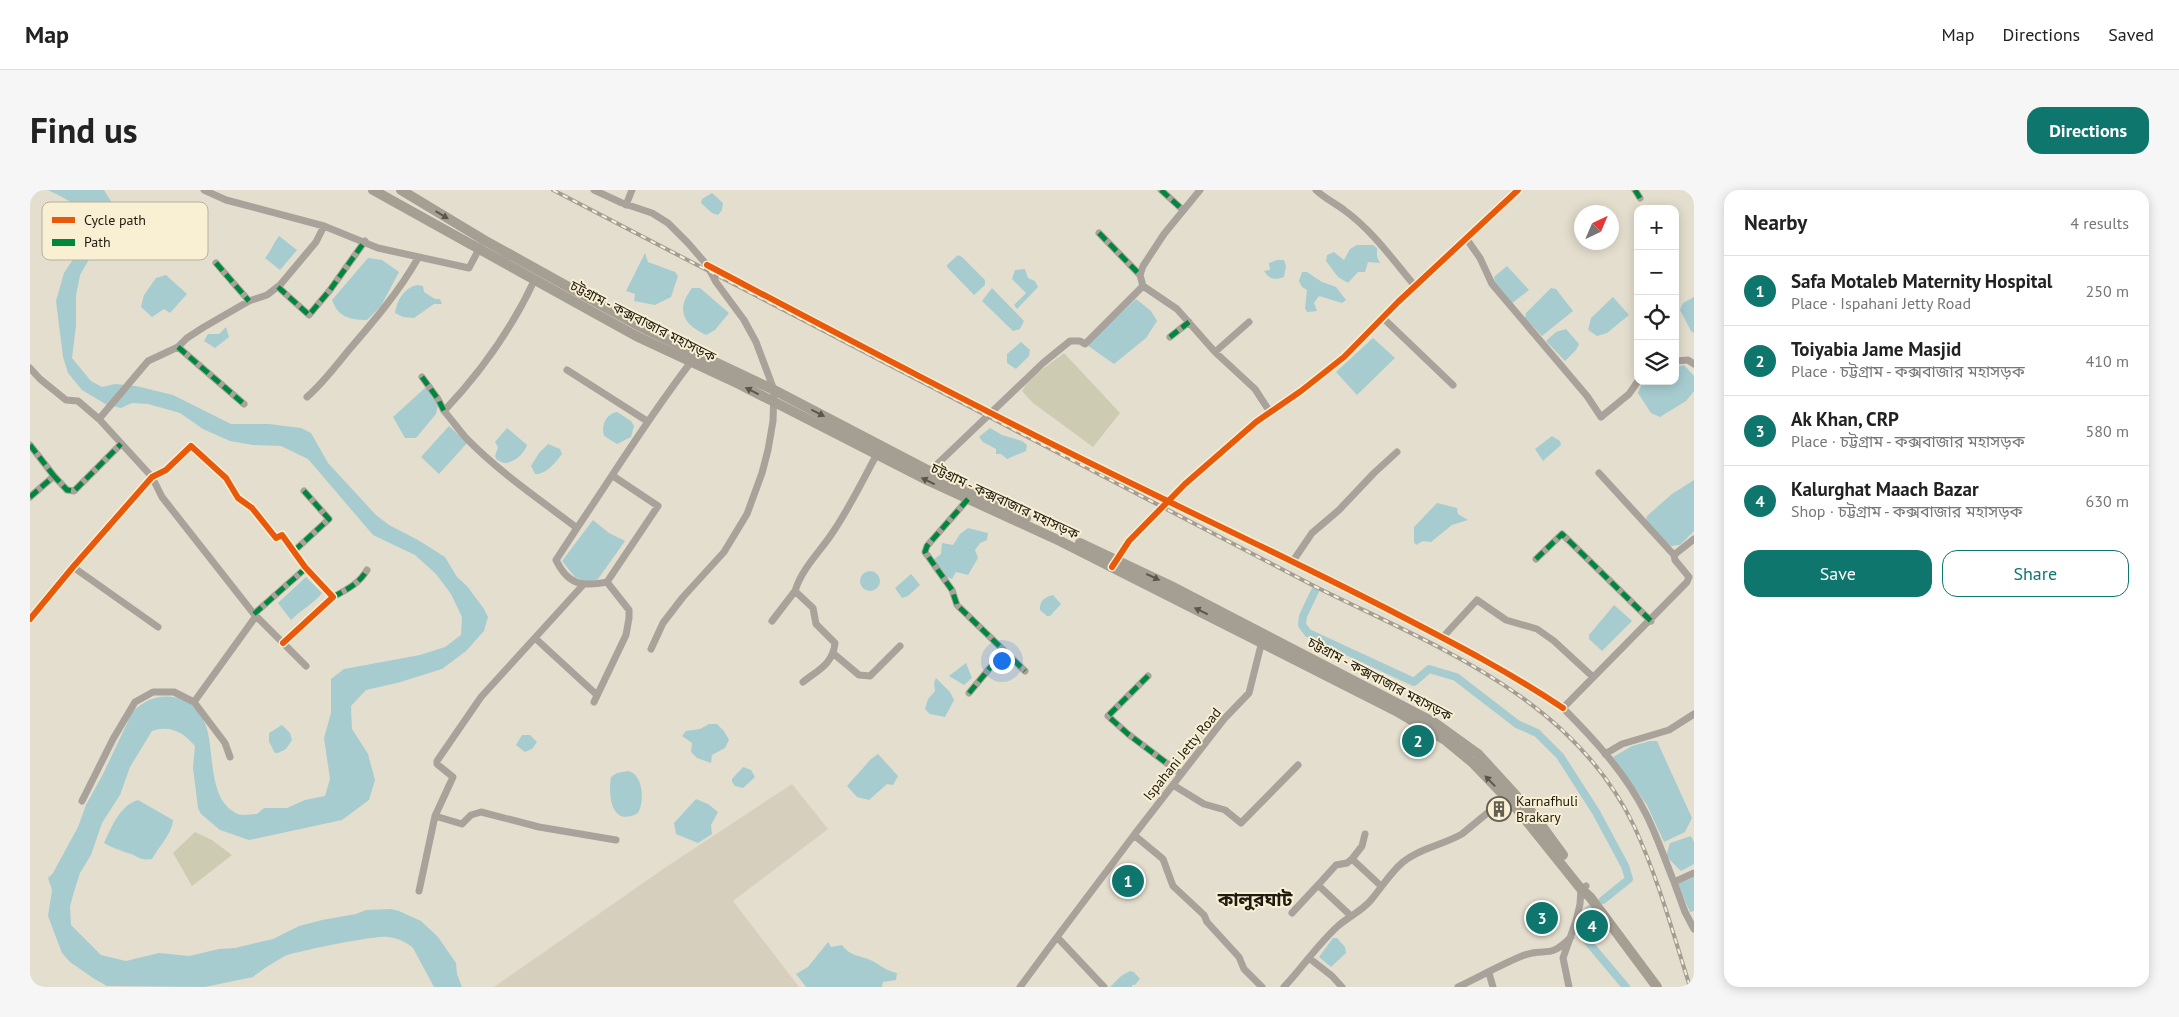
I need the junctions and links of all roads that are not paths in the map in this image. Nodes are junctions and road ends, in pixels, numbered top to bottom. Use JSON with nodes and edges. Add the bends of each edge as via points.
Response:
{"nodes":[{"id":1,"x":204,"y":190,"type":"edge"},
{"id":2,"x":373,"y":190,"type":"edge"},
{"id":3,"x":401,"y":190,"type":"edge"},
{"id":4,"x":594,"y":190,"type":"edge"},
{"id":5,"x":632,"y":190,"type":"edge"},
{"id":6,"x":1161,"y":190,"type":"edge"},
{"id":7,"x":1200,"y":190,"type":"edge"},
{"id":8,"x":1316,"y":190,"type":"edge"},
{"id":9,"x":1518,"y":190,"type":"edge"},
{"id":10,"x":1635,"y":190,"type":"edge"},
{"id":11,"x":1640,"y":198,"type":"dead end"},
{"id":12,"x":626,"y":205,"type":"junction"},
{"id":13,"x":1183,"y":210,"type":"junction"},
{"id":14,"x":324,"y":226,"type":"junction"},
{"id":15,"x":1099,"y":233,"type":"dead end"},
{"id":16,"x":1466,"y":238,"type":"junction"},
{"id":17,"x":484,"y":240,"type":"junction"},
{"id":18,"x":365,"y":241,"type":"junction"},
{"id":19,"x":478,"y":250,"type":"junction"},
{"id":20,"x":418,"y":258,"type":"junction"},
{"id":21,"x":216,"y":264,"type":"dead end"},
{"id":22,"x":707,"y":265,"type":"junction"},
{"id":23,"x":1140,"y":275,"type":"junction"},
{"id":24,"x":534,"y":281,"type":"junction"},
{"id":25,"x":1143,"y":286,"type":"junction"},
{"id":26,"x":1415,"y":286,"type":"junction"},
{"id":27,"x":278,"y":287,"type":"junction"},
{"id":28,"x":249,"y":301,"type":"junction"},
{"id":29,"x":1383,"y":318,"type":"junction"},
{"id":30,"x":1189,"y":322,"type":"junction"},
{"id":31,"x":1249,"y":322,"type":"dead end"},
{"id":32,"x":1170,"y":337,"type":"dead end"},
{"id":33,"x":178,"y":347,"type":"junction"},
{"id":34,"x":1214,"y":352,"type":"junction"},
{"id":35,"x":1679,"y":360,"type":"edge"},
{"id":36,"x":691,"y":362,"type":"junction"},
{"id":37,"x":1694,"y":364,"type":"edge"},
{"id":38,"x":30,"y":368,"type":"edge"},
{"id":39,"x":567,"y":370,"type":"dead end"},
{"id":40,"x":422,"y":377,"type":"dead end"},
{"id":41,"x":1452,"y":384,"type":"dead end"},
{"id":42,"x":1635,"y":385,"type":"edge"},
{"id":43,"x":774,"y":390,"type":"junction"},
{"id":44,"x":307,"y":397,"type":"dead end"},
{"id":45,"x":774,"y":402,"type":"junction"},
{"id":46,"x":244,"y":404,"type":"dead end"},
{"id":47,"x":444,"y":411,"type":"junction"},
{"id":48,"x":1270,"y":412,"type":"junction"},
{"id":49,"x":992,"y":413,"type":"junction"},
{"id":50,"x":99,"y":419,"type":"junction"},
{"id":51,"x":647,"y":421,"type":"junction"},
{"id":52,"x":121,"y":444,"type":"junction"},
{"id":53,"x":30,"y":445,"type":"edge"},
{"id":54,"x":879,"y":450,"type":"junction"},
{"id":55,"x":1397,"y":452,"type":"dead end"},
{"id":56,"x":930,"y":471,"type":"junction"},
{"id":57,"x":1599,"y":473,"type":"dead end"},
{"id":58,"x":54,"y":476,"type":"junction"},
{"id":59,"x":613,"y":476,"type":"junction"},
{"id":60,"x":152,"y":477,"type":"junction"},
{"id":61,"x":304,"y":491,"type":"dead end"},
{"id":62,"x":30,"y":497,"type":"edge"},
{"id":63,"x":968,"y":499,"type":"junction"},
{"id":64,"x":1167,"y":501,"type":"junction"},
{"id":65,"x":577,"y":528,"type":"junction"},
{"id":66,"x":1694,"y":539,"type":"edge"},
{"id":67,"x":294,"y":551,"type":"junction"},
{"id":68,"x":1674,"y":555,"type":"junction"},
{"id":69,"x":1536,"y":559,"type":"dead end"},
{"id":70,"x":1293,"y":561,"type":"junction"},
{"id":71,"x":1114,"y":563,"type":"junction"},
{"id":72,"x":73,"y":567,"type":"junction"},
{"id":73,"x":306,"y":568,"type":"junction"},
{"id":74,"x":367,"y":570,"type":"dead end"},
{"id":75,"x":607,"y":582,"type":"junction"},
{"id":76,"x":584,"y":585,"type":"junction"},
{"id":77,"x":795,"y":591,"type":"junction"},
{"id":78,"x":333,"y":597,"type":"junction"},
{"id":79,"x":255,"y":615,"type":"junction"},
{"id":80,"x":30,"y":619,"type":"edge"},
{"id":81,"x":772,"y":621,"type":"dead end"},
{"id":82,"x":1651,"y":621,"type":"junction"},
{"id":83,"x":158,"y":627,"type":"dead end"},
{"id":84,"x":535,"y":638,"type":"junction"},
{"id":85,"x":1264,"y":638,"type":"junction"},
{"id":86,"x":1442,"y":638,"type":"junction"},
{"id":87,"x":283,"y":643,"type":"junction"},
{"id":88,"x":900,"y":646,"type":"dead end"},
{"id":89,"x":650,"y":649,"type":"dead end"},
{"id":90,"x":1004,"y":651,"type":"junction"},
{"id":91,"x":834,"y":654,"type":"junction"},
{"id":92,"x":306,"y":666,"type":"dead end"},
{"id":93,"x":1025,"y":671,"type":"dead end"},
{"id":94,"x":1148,"y":676,"type":"dead end"},
{"id":95,"x":1593,"y":677,"type":"junction"},
{"id":96,"x":803,"y":682,"type":"dead end"},
{"id":97,"x":969,"y":693,"type":"dead end"},
{"id":98,"x":194,"y":702,"type":"junction"},
{"id":99,"x":1563,"y":708,"type":"junction"},
{"id":100,"x":1694,"y":714,"type":"edge"},
{"id":101,"x":1606,"y":754,"type":"junction"},
{"id":102,"x":230,"y":756,"type":"dead end"},
{"id":103,"x":1298,"y":765,"type":"dead end"},
{"id":104,"x":1181,"y":774,"type":"junction"},
{"id":105,"x":1173,"y":785,"type":"junction"},
{"id":106,"x":1510,"y":795,"type":"junction"},
{"id":107,"x":82,"y":801,"type":"dead end"},
{"id":108,"x":434,"y":816,"type":"junction"},
{"id":109,"x":1364,"y":834,"type":"dead end"},
{"id":110,"x":1134,"y":835,"type":"junction"},
{"id":111,"x":616,"y":840,"type":"dead end"},
{"id":112,"x":1352,"y":859,"type":"junction"},
{"id":113,"x":1694,"y":873,"type":"edge"},
{"id":114,"x":1674,"y":882,"type":"junction"},
{"id":115,"x":1318,"y":885,"type":"junction"},
{"id":116,"x":1381,"y":886,"type":"junction"},
{"id":117,"x":1583,"y":887,"type":"junction"},
{"id":118,"x":419,"y":891,"type":"dead end"},
{"id":119,"x":1292,"y":913,"type":"dead end"},
{"id":120,"x":1351,"y":916,"type":"junction"},
{"id":121,"x":1694,"y":929,"type":"edge"},
{"id":122,"x":1571,"y":936,"type":"junction"},
{"id":123,"x":1057,"y":937,"type":"junction"},
{"id":124,"x":1309,"y":958,"type":"junction"},
{"id":125,"x":1489,"y":973,"type":"junction"},
{"id":126,"x":1020,"y":987,"type":"edge"},
{"id":127,"x":1104,"y":987,"type":"edge"},
{"id":128,"x":1262,"y":987,"type":"edge"},
{"id":129,"x":1284,"y":987,"type":"edge"},
{"id":130,"x":1342,"y":987,"type":"edge"},
{"id":131,"x":1458,"y":987,"type":"edge"},
{"id":132,"x":1493,"y":987,"type":"edge"},
{"id":133,"x":1569,"y":987,"type":"edge"},
{"id":134,"x":1657,"y":987,"type":"edge"}],
"edges":[{"from":1,"to":14,"type":"street","via":[[226,200]]},
{"from":2,"to":19,"type":"highway","name":"চট্টগ্রাম - কক্সবাজার মহাসড়ক"},
{"from":3,"to":17,"type":"highway","name":"চট্টগ্রাম - কক্সবাজার মহাসড়ক","one_way":true},
{"from":4,"to":12,"type":"street"},
{"from":5,"to":12,"type":"street"},
{"from":6,"to":13,"type":"street"},
{"from":7,"to":13,"type":"street"},
{"from":8,"to":26,"type":"street","via":[[1343,209],[1378,242]]},
{"from":9,"to":16,"type":"street"},
{"from":10,"to":11,"type":"street"},
{"from":12,"to":22,"type":"street","via":[[652,213],[668,223]]},
{"from":13,"to":23,"type":"street"},
{"from":14,"to":18,"type":"street"},
{"from":14,"to":27,"type":"street","via":[[316,242]]},
{"from":15,"to":23,"type":"street"},
{"from":16,"to":26,"type":"street"},
{"from":16,"to":42,"type":"street","via":[[1492,284],[1602,417]]},
{"from":17,"to":19,"type":"street"},
{"from":17,"to":43,"type":"highway","name":"চট্টগ্রাম - কক্সবাজার মহাসড়ক","via":[[639,326]]},
{"from":18,"to":20,"type":"street","via":[[378,248]]},
{"from":18,"to":27,"type":"street","via":[[309,315]]},
{"from":19,"to":20,"type":"street","via":[[469,268]]},
{"from":19,"to":24,"type":"highway","name":"চট্টগ্রাম - কক্সবাজার মহাসড়ক"},
{"from":20,"to":44,"type":"street","via":[[370,326]]},
{"from":21,"to":28,"type":"street"},
{"from":22,"to":43,"type":"street","via":[[756,342]]},
{"from":22,"to":49,"type":"street"},
{"from":23,"to":25,"type":"street"},
{"from":24,"to":36,"type":"highway","name":"চট্টগ্রাম - কক্সবাজার মহাসড়ক"},
{"from":24,"to":47,"type":"street","via":[[506,333]]},
{"from":25,"to":30,"type":"street","via":[[1172,304]]},
{"from":25,"to":49,"type":"street","via":[[1085,344],[1070,341]]},
{"from":26,"to":29,"type":"street"},
{"from":27,"to":28,"type":"street"},
{"from":28,"to":33,"type":"street","via":[[187,338]]},
{"from":29,"to":41,"type":"street"},
{"from":29,"to":48,"type":"street","via":[[1344,357]]},
{"from":30,"to":32,"type":"street"},
{"from":30,"to":34,"type":"street"},
{"from":31,"to":34,"type":"street"},
{"from":33,"to":46,"type":"street"},
{"from":33,"to":50,"type":"street","via":[[148,361]]},
{"from":34,"to":48,"type":"street","via":[[1255,389]]},
{"from":35,"to":37,"type":"street"},
{"from":45,"to":36,"type":"highway","name":"চট্টগ্রাম - কক্সবাজার মহাসড়ক","one_way":true},
{"from":36,"to":51,"type":"street"},
{"from":38,"to":50,"type":"street","via":[[66,400],[78,401]]},
{"from":39,"to":51,"type":"street"},
{"from":40,"to":47,"type":"street"},
{"from":43,"to":45,"type":"street"},
{"from":43,"to":54,"type":"highway","name":"চট্টগ্রাম - কক্সবাজার মহাসড়ক","one_way":true},
{"from":45,"to":54,"type":"highway","name":"চট্টগ্রাম - কক্সবাজার মহাসড়ক"},
{"from":45,"to":89,"type":"street","via":[[766,458],[747,514],[724,552],[663,623]]},
{"from":47,"to":65,"type":"street","via":[[481,451]]},
{"from":48,"to":64,"type":"street"},
{"from":49,"to":56,"type":"street"},
{"from":49,"to":64,"type":"street"},
{"from":50,"to":52,"type":"street"},
{"from":51,"to":59,"type":"street"},
{"from":52,"to":58,"type":"street","via":[[74,491],[67,490]]},
{"from":52,"to":60,"type":"street"},
{"from":53,"to":58,"type":"street"},
{"from":54,"to":56,"type":"highway","name":"চট্টগ্রাম - কক্সবাজার মহাসড়ক"},
{"from":63,"to":54,"type":"highway","name":"চট্টগ্রাম - কক্সবাজার মহাসড়ক","one_way":true},
{"from":54,"to":77,"type":"street","via":[[833,533],[805,570]]},
{"from":55,"to":70,"type":"street","via":[[1312,533]]},
{"from":56,"to":71,"type":"highway","name":"চট্টগ্রাম - কক্সবাজার মহাসড়ক"},
{"from":57,"to":68,"type":"street"},
{"from":58,"to":62,"type":"street"},
{"from":59,"to":65,"type":"street"},
{"from":59,"to":75,"type":"street","via":[[658,506]]},
{"from":60,"to":67,"type":"street","via":[[166,470],[192,446],[226,478],[238,498],[252,508],[276,538],[282,534]]},
{"from":60,"to":72,"type":"street"},
{"from":60,"to":79,"type":"street","via":[[162,497]]},
{"from":61,"to":67,"type":"street","via":[[329,519]]},
{"from":63,"to":71,"type":"highway","name":"চট্টগ্রাম - কক্সবাজার মহাসড়ক"},
{"from":63,"to":90,"type":"street","via":[[925,552],[952,590],[957,605]]},
{"from":64,"to":70,"type":"street"},
{"from":64,"to":71,"type":"street","via":[[1129,541]]},
{"from":65,"to":76,"type":"street","via":[[556,560],[562,573]]},
{"from":66,"to":68,"type":"street"},
{"from":67,"to":73,"type":"street"},
{"from":68,"to":82,"type":"street","via":[[1689,580]]},
{"from":69,"to":82,"type":"street","via":[[1562,534]]},
{"from":70,"to":86,"type":"street"},
{"from":71,"to":85,"type":"highway","name":"চট্টগ্রাম - কক্সবাজার মহাসড়ক"},
{"from":72,"to":80,"type":"street"},
{"from":72,"to":83,"type":"street"},
{"from":73,"to":78,"type":"street"},
{"from":73,"to":79,"type":"street"},
{"from":74,"to":78,"type":"street","via":[[363,578]]},
{"from":75,"to":76,"type":"street"},
{"from":75,"to":84,"type":"street","via":[[628,610],[629,625],[595,698]]},
{"from":76,"to":84,"type":"street"},
{"from":77,"to":81,"type":"street"},
{"from":77,"to":91,"type":"street","via":[[813,608],[816,624],[835,643]]},
{"from":78,"to":87,"type":"street"},
{"from":79,"to":87,"type":"street"},
{"from":79,"to":98,"type":"street"},
{"from":82,"to":95,"type":"street"},
{"from":84,"to":108,"type":"street","via":[[481,697],[437,761],[452,777]]},
{"from":85,"to":104,"type":"street","name":"Ispahani Jetty Road","via":[[1249,693]]},
{"from":85,"to":106,"type":"highway","name":"চট্টগ্রাম - কক্সবাজার মহাসড়ক","via":[[1445,740]]},
{"from":86,"to":95,"type":"street","via":[[1477,600],[1506,620],[1537,629]]},
{"from":86,"to":99,"type":"street","via":[[1521,680]]},
{"from":87,"to":92,"type":"street"},
{"from":88,"to":91,"type":"street","via":[[870,676],[859,676]]},
{"from":90,"to":93,"type":"street"},
{"from":90,"to":97,"type":"street"},
{"from":91,"to":96,"type":"street"},
{"from":94,"to":104,"type":"street","via":[[1108,716]]},
{"from":95,"to":99,"type":"street"},
{"from":98,"to":102,"type":"street"},
{"from":98,"to":107,"type":"street","via":[[174,692],[161,691],[146,694],[135,702]]},
{"from":99,"to":101,"type":"street"},
{"from":100,"to":101,"type":"street","via":[[1669,730],[1622,744]]},
{"from":101,"to":114,"type":"street","via":[[1646,814]]},
{"from":103,"to":105,"type":"street","via":[[1241,823],[1225,810],[1204,804]]},
{"from":104,"to":105,"type":"street","name":"Ispahani Jetty Road"},
{"from":105,"to":110,"type":"street","name":"Ispahani Jetty Road"},
{"from":106,"to":116,"type":"street","via":[[1462,834],[1420,850],[1405,860]]},
{"from":106,"to":117,"type":"highway","name":"চট্টগ্রাম - কক্সবাজার মহাসড়ক","via":[[1528,822]]},
{"from":108,"to":111,"type":"street","via":[[462,824],[471,815],[481,812],[538,827]]},
{"from":108,"to":118,"type":"street"},
{"from":109,"to":112,"type":"street","via":[[1362,846]]},
{"from":110,"to":123,"type":"street","name":"Ispahani Jetty Road"},
{"from":110,"to":128,"type":"street","via":[[1163,859],[1173,886],[1204,915],[1239,957],[1244,969]]},
{"from":112,"to":115,"type":"street","via":[[1336,865]]},
{"from":112,"to":116,"type":"street"},
{"from":113,"to":114,"type":"street"},
{"from":114,"to":121,"type":"street"},
{"from":115,"to":119,"type":"street"},
{"from":115,"to":120,"type":"street"},
{"from":116,"to":120,"type":"street","via":[[1365,907]]},
{"from":117,"to":122,"type":"street"},
{"from":117,"to":134,"type":"highway","name":"চট্টগ্রাম - কক্সবাজার মহাসড়ক"},
{"from":120,"to":124,"type":"street"},
{"from":122,"to":125,"type":"street","via":[[1560,948],[1524,955]]},
{"from":122,"to":133,"type":"street","via":[[1563,958]]},
{"from":123,"to":126,"type":"street","name":"Ispahani Jetty Road"},
{"from":123,"to":127,"type":"street"},
{"from":124,"to":129,"type":"street"},
{"from":124,"to":130,"type":"street"},
{"from":125,"to":131,"type":"street"},
{"from":125,"to":132,"type":"street"}]}
